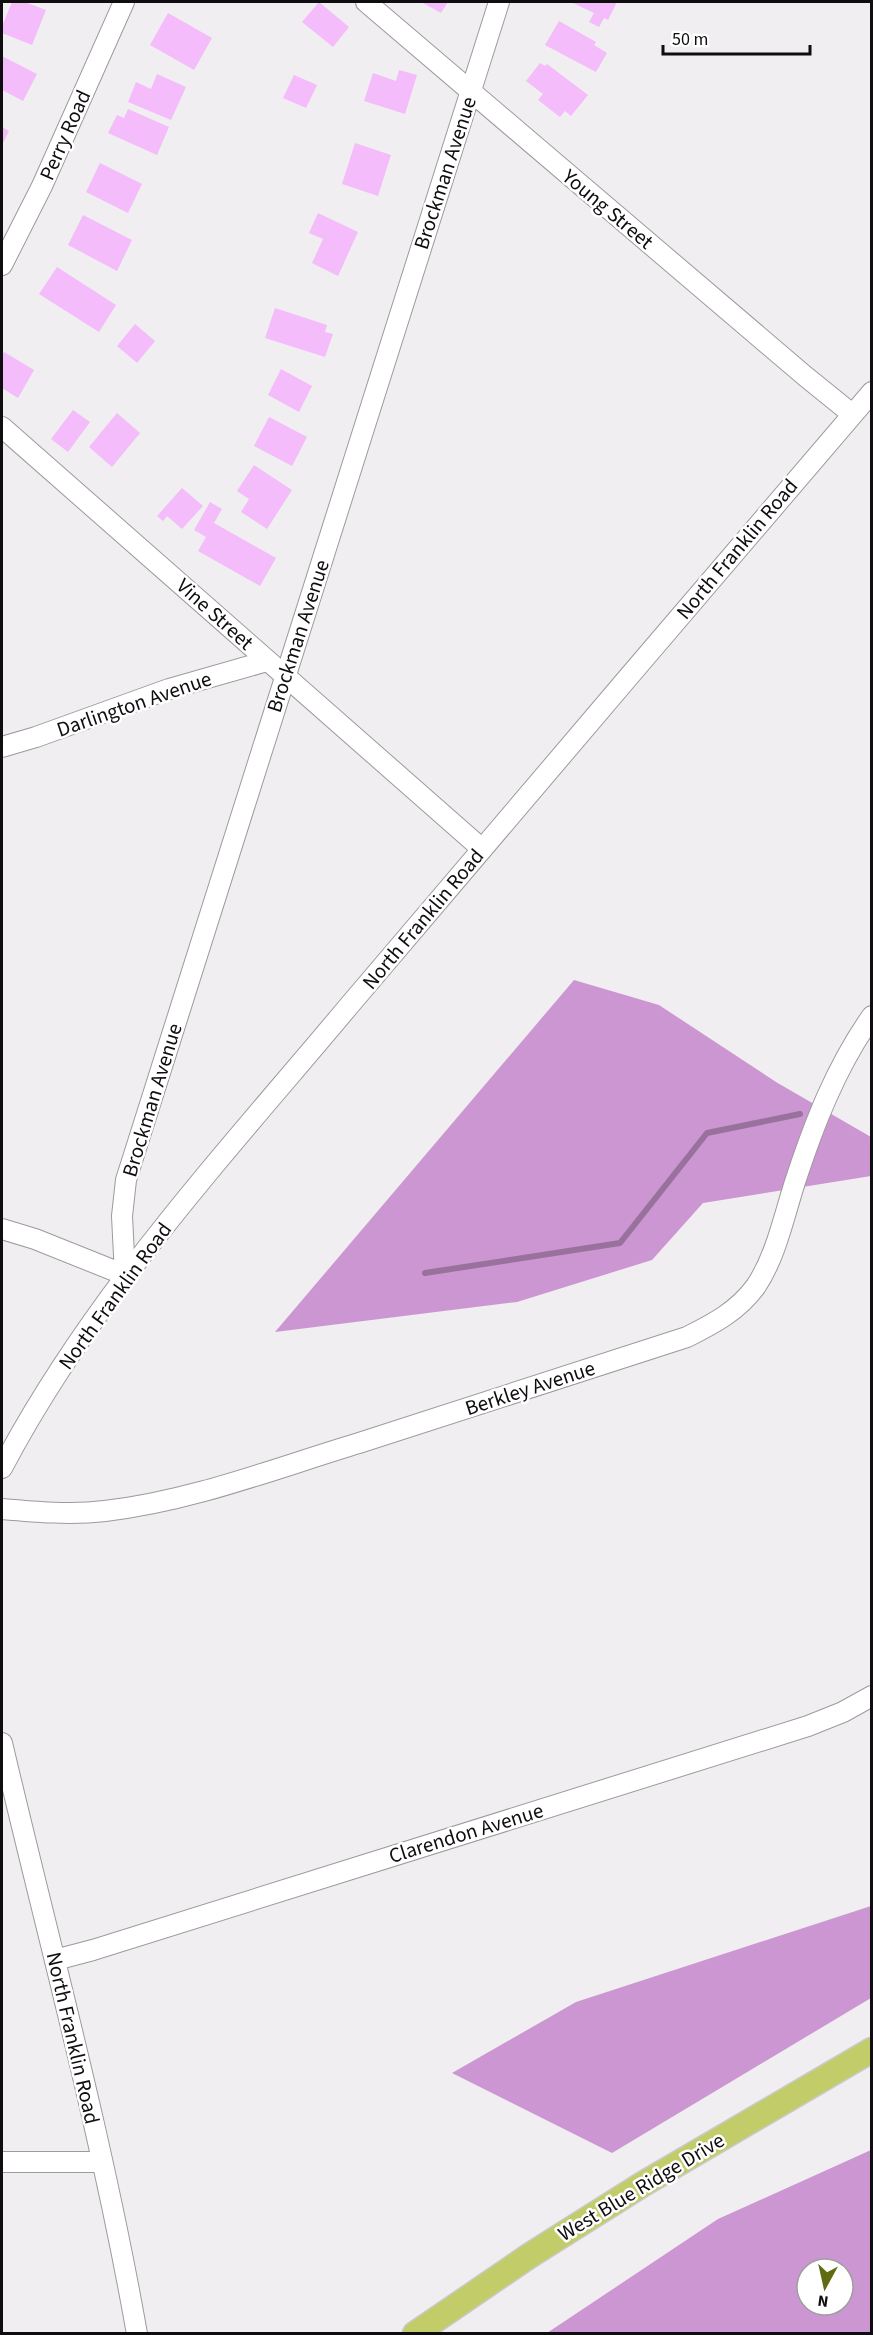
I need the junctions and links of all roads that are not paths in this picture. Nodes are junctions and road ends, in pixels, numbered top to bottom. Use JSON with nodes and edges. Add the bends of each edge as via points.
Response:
{"nodes":[{"id":1,"x":124,"y":2,"type":"edge"},
{"id":2,"x":366,"y":2,"type":"edge"},
{"id":3,"x":499,"y":2,"type":"edge"},
{"id":4,"x":471,"y":91,"type":"junction"},
{"id":5,"x":2,"y":265,"type":"edge"},
{"id":6,"x":872,"y":392,"type":"edge"},
{"id":7,"x":852,"y":414,"type":"junction"},
{"id":8,"x":2,"y":426,"type":"edge"},
{"id":9,"x":267,"y":661,"type":"junction"},
{"id":10,"x":285,"y":678,"type":"junction"},
{"id":11,"x":2,"y":747,"type":"edge"},
{"id":12,"x":482,"y":849,"type":"junction"},
{"id":13,"x":872,"y":1016,"type":"edge"},
{"id":14,"x":2,"y":1229,"type":"edge"},
{"id":15,"x":125,"y":1275,"type":"junction"},
{"id":16,"x":2,"y":1468,"type":"edge"},
{"id":17,"x":2,"y":1509,"type":"edge"},
{"id":18,"x":872,"y":1696,"type":"edge"},
{"id":19,"x":2,"y":1743,"type":"edge"},
{"id":20,"x":5,"y":1769,"type":"edge"},
{"id":21,"x":55,"y":1960,"type":"junction"},
{"id":22,"x":872,"y":2050,"type":"edge"},
{"id":23,"x":2,"y":2162,"type":"edge"},
{"id":24,"x":102,"y":2162,"type":"junction"},
{"id":25,"x":137,"y":2334,"type":"edge"},
{"id":26,"x":415,"y":2334,"type":"edge"}],
"edges":[{"from":1,"to":5,"type":"street","name":"Perry Road","via":[[42,186]]},
{"from":2,"to":4,"type":"street","name":"Young Street"},
{"from":3,"to":4,"type":"street","name":"Brockman Avenue"},
{"from":4,"to":7,"type":"street","name":"Young Street"},
{"from":4,"to":10,"type":"street","name":"Brockman Avenue"},
{"from":6,"to":7,"type":"street","name":"North Franklin Road"},
{"from":7,"to":12,"type":"street","name":"North Franklin Road"},
{"from":8,"to":9,"type":"street","name":"Vine Street"},
{"from":9,"to":10,"type":"street","name":"Vine Street"},
{"from":9,"to":11,"type":"street","name":"Darlington Avenue","via":[[169,689]]},
{"from":10,"to":12,"type":"street","name":"Vine Street"},
{"from":10,"to":15,"type":"street","name":"Brockman Avenue","via":[[126,1180],[122,1216]]},
{"from":12,"to":15,"type":"street","name":"North Franklin Road"},
{"from":13,"to":17,"type":"street","name":"Berkley Avenue","via":[[827,1094],[762,1275],[743,1302],[713,1324],[687,1337],[417,1425],[171,1499],[104,1512]]},
{"from":14,"to":15,"type":"street"},
{"from":15,"to":16,"type":"street","name":"North Franklin Road","via":[[74,1348]]},
{"from":18,"to":21,"type":"street","name":"Clarendon Avenue","via":[[808,1726]]},
{"from":19,"to":20,"type":"street","name":"North Franklin Road"},
{"from":20,"to":21,"type":"street","name":"North Franklin Road"},
{"from":21,"to":24,"type":"street","name":"North Franklin Road"},
{"from":22,"to":26,"type":"main road","name":"West Blue Ridge Drive","via":[[642,2184]]},
{"from":23,"to":24,"type":"street"},
{"from":24,"to":25,"type":"street","name":"North Franklin Road"}]}
